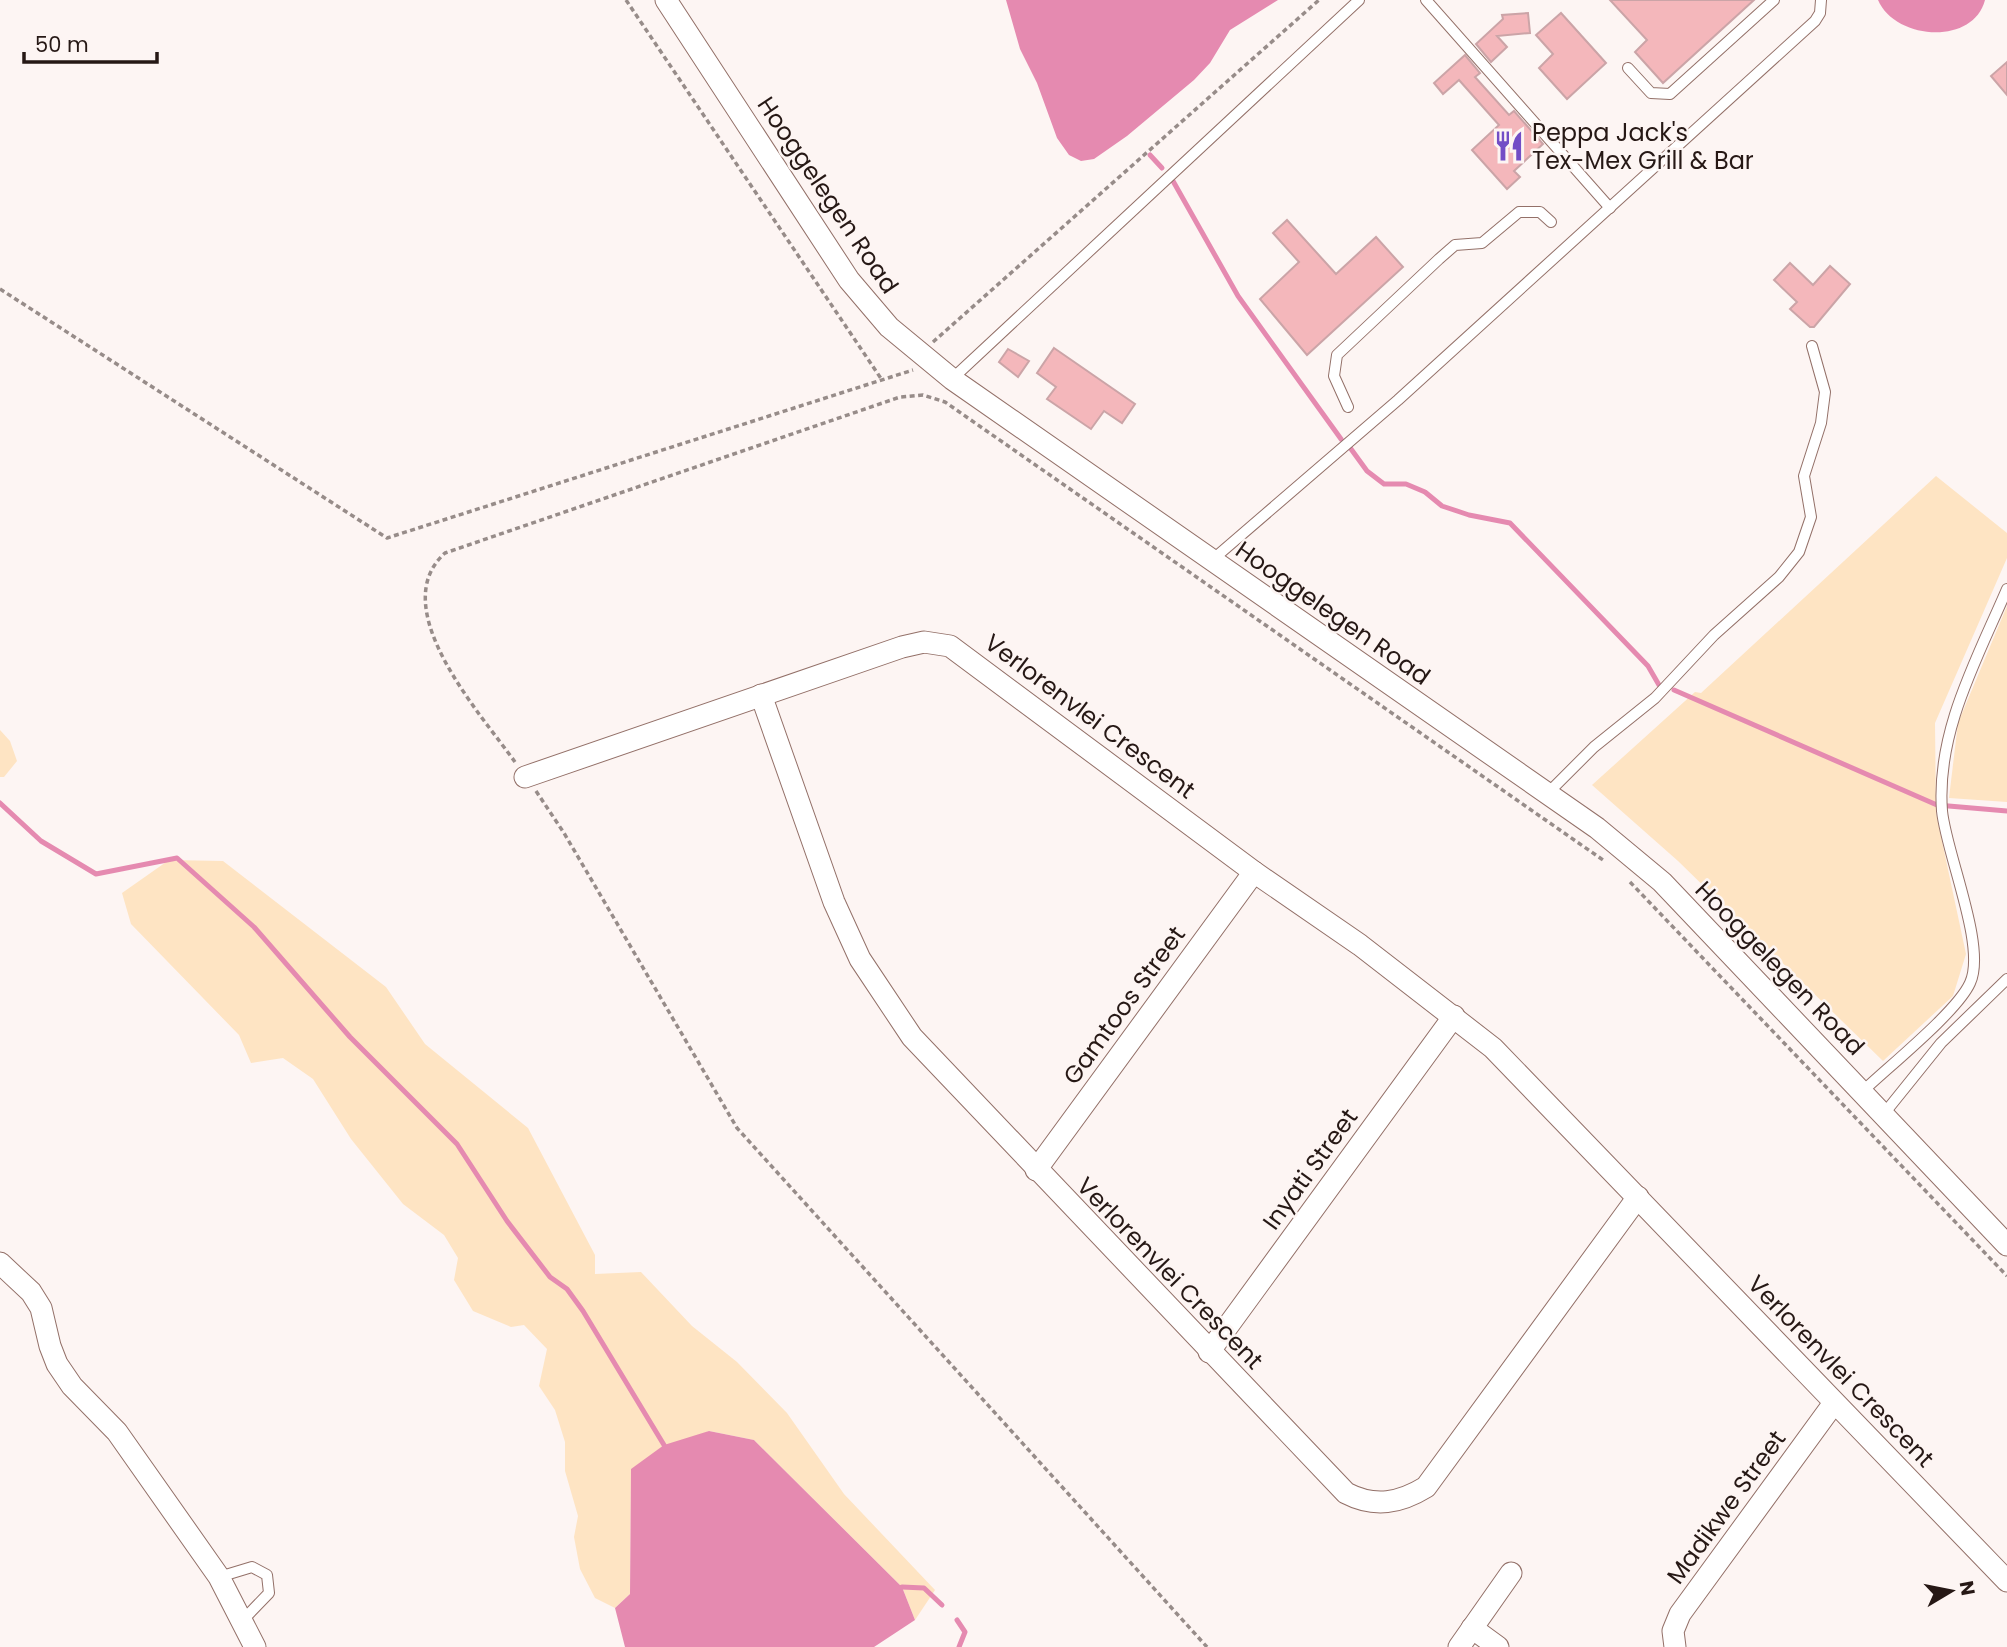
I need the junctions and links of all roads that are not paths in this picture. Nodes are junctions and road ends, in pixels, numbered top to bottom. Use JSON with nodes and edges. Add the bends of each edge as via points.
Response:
{"nodes":[{"id":1,"x":666,"y":0,"type":"edge"},
{"id":2,"x":1359,"y":0,"type":"edge"},
{"id":3,"x":1426,"y":0,"type":"edge"},
{"id":4,"x":1774,"y":0,"type":"edge"},
{"id":5,"x":1821,"y":0,"type":"edge"},
{"id":6,"x":1628,"y":68,"type":"dead end"},
{"id":7,"x":1610,"y":208,"type":"junction"},
{"id":8,"x":1551,"y":222,"type":"dead end"},
{"id":9,"x":1812,"y":346,"type":"dead end"},
{"id":10,"x":952,"y":379,"type":"junction"},
{"id":11,"x":1348,"y":407,"type":"dead end"},
{"id":12,"x":1211,"y":561,"type":"junction"},
{"id":13,"x":2007,"y":589,"type":"edge"},
{"id":14,"x":761,"y":695,"type":"junction"},
{"id":15,"x":525,"y":776,"type":"road end"},
{"id":16,"x":1547,"y":794,"type":"junction"},
{"id":17,"x":1254,"y":872,"type":"junction"},
{"id":18,"x":2007,"y":979,"type":"edge"},
{"id":19,"x":1454,"y":1016,"type":"junction"},
{"id":20,"x":1862,"y":1092,"type":"junction"},
{"id":21,"x":1883,"y":1115,"type":"junction"},
{"id":22,"x":1036,"y":1170,"type":"junction"},
{"id":23,"x":1637,"y":1197,"type":"junction"},
{"id":24,"x":2007,"y":1245,"type":"edge"},
{"id":25,"x":0,"y":1263,"type":"edge"},
{"id":26,"x":1209,"y":1352,"type":"junction"},
{"id":27,"x":1834,"y":1403,"type":"junction"},
{"id":28,"x":1511,"y":1573,"type":"dead end"},
{"id":29,"x":219,"y":1577,"type":"junction"},
{"id":30,"x":2007,"y":1581,"type":"edge"},
{"id":31,"x":243,"y":1620,"type":"junction"},
{"id":32,"x":1472,"y":1628,"type":"junction"},
{"id":33,"x":255,"y":1647,"type":"edge"},
{"id":34,"x":1459,"y":1647,"type":"edge"},
{"id":35,"x":1498,"y":1647,"type":"edge"},
{"id":36,"x":1675,"y":1647,"type":"edge"}],
"edges":[{"from":1,"to":10,"type":"street","name":"Hooggelegen Road","via":[[849,280],[889,327]]},
{"from":2,"to":10,"type":"lane"},
{"from":3,"to":7,"type":"lane"},
{"from":4,"to":6,"type":"lane","via":[[1670,94],[1651,93]]},
{"from":5,"to":7,"type":"lane","via":[[1821,13],[1815,21]]},
{"from":7,"to":12,"type":"lane"},
{"from":8,"to":11,"type":"lane","via":[[1540,212],[1519,212],[1482,243],[1455,245],[1419,277],[1337,355],[1334,376]]},
{"from":9,"to":16,"type":"lane","via":[[1825,392],[1821,423],[1804,475],[1811,517],[1799,552],[1655,698]]},
{"from":10,"to":12,"type":"street","name":"Hooggelegen Road"},
{"from":12,"to":16,"type":"street","name":"Hooggelegen Road"},
{"from":13,"to":20,"type":"lane","via":[[1951,721],[1942,797],[1974,972],[1962,997]]},
{"from":14,"to":15,"type":"street","name":"Verlorenvlei Crescent"},
{"from":14,"to":17,"type":"street","name":"Verlorenvlei Crescent","via":[[902,647],[924,642],[950,646]]},
{"from":14,"to":22,"type":"street","name":"Verlorenvlei Crescent","via":[[834,902],[860,959],[912,1037]]},
{"from":16,"to":20,"type":"street","name":"Hooggelegen Road","via":[[1662,882]]},
{"from":17,"to":19,"type":"street","name":"Verlorenvlei Crescent"},
{"from":17,"to":22,"type":"street","name":"Gamtoos Street"},
{"from":18,"to":21,"type":"lane","via":[[1941,1043]]},
{"from":19,"to":23,"type":"street","name":"Verlorenvlei Crescent","via":[[1534,1088]]},
{"from":19,"to":26,"type":"street","name":"Inyati Street"},
{"from":20,"to":21,"type":"street","name":"Hooggelegen Road"},
{"from":21,"to":24,"type":"street","name":"Hooggelegen Road"},
{"from":22,"to":26,"type":"street","name":"Verlorenvlei Crescent"},
{"from":23,"to":26,"type":"street","name":"Verlorenvlei Crescent","via":[[1438,1474],[1426,1487],[1403,1499],[1374,1503],[1346,1493]]},
{"from":23,"to":27,"type":"street","name":"Verlorenvlei Crescent"},
{"from":25,"to":29,"type":"street","via":[[41,1308],[50,1346],[72,1386],[117,1432]]},
{"from":27,"to":30,"type":"street","name":"Verlorenvlei Crescent"},
{"from":27,"to":36,"type":"street","name":"Madikwe Street","via":[[1680,1614],[1673,1631]]},
{"from":28,"to":32,"type":"street"},
{"from":29,"to":31,"type":"street"},
{"from":29,"to":31,"type":"lane","via":[[252,1567],[267,1575],[269,1593]]},
{"from":31,"to":33,"type":"street"},
{"from":32,"to":34,"type":"street"},
{"from":32,"to":35,"type":"street"}]}
